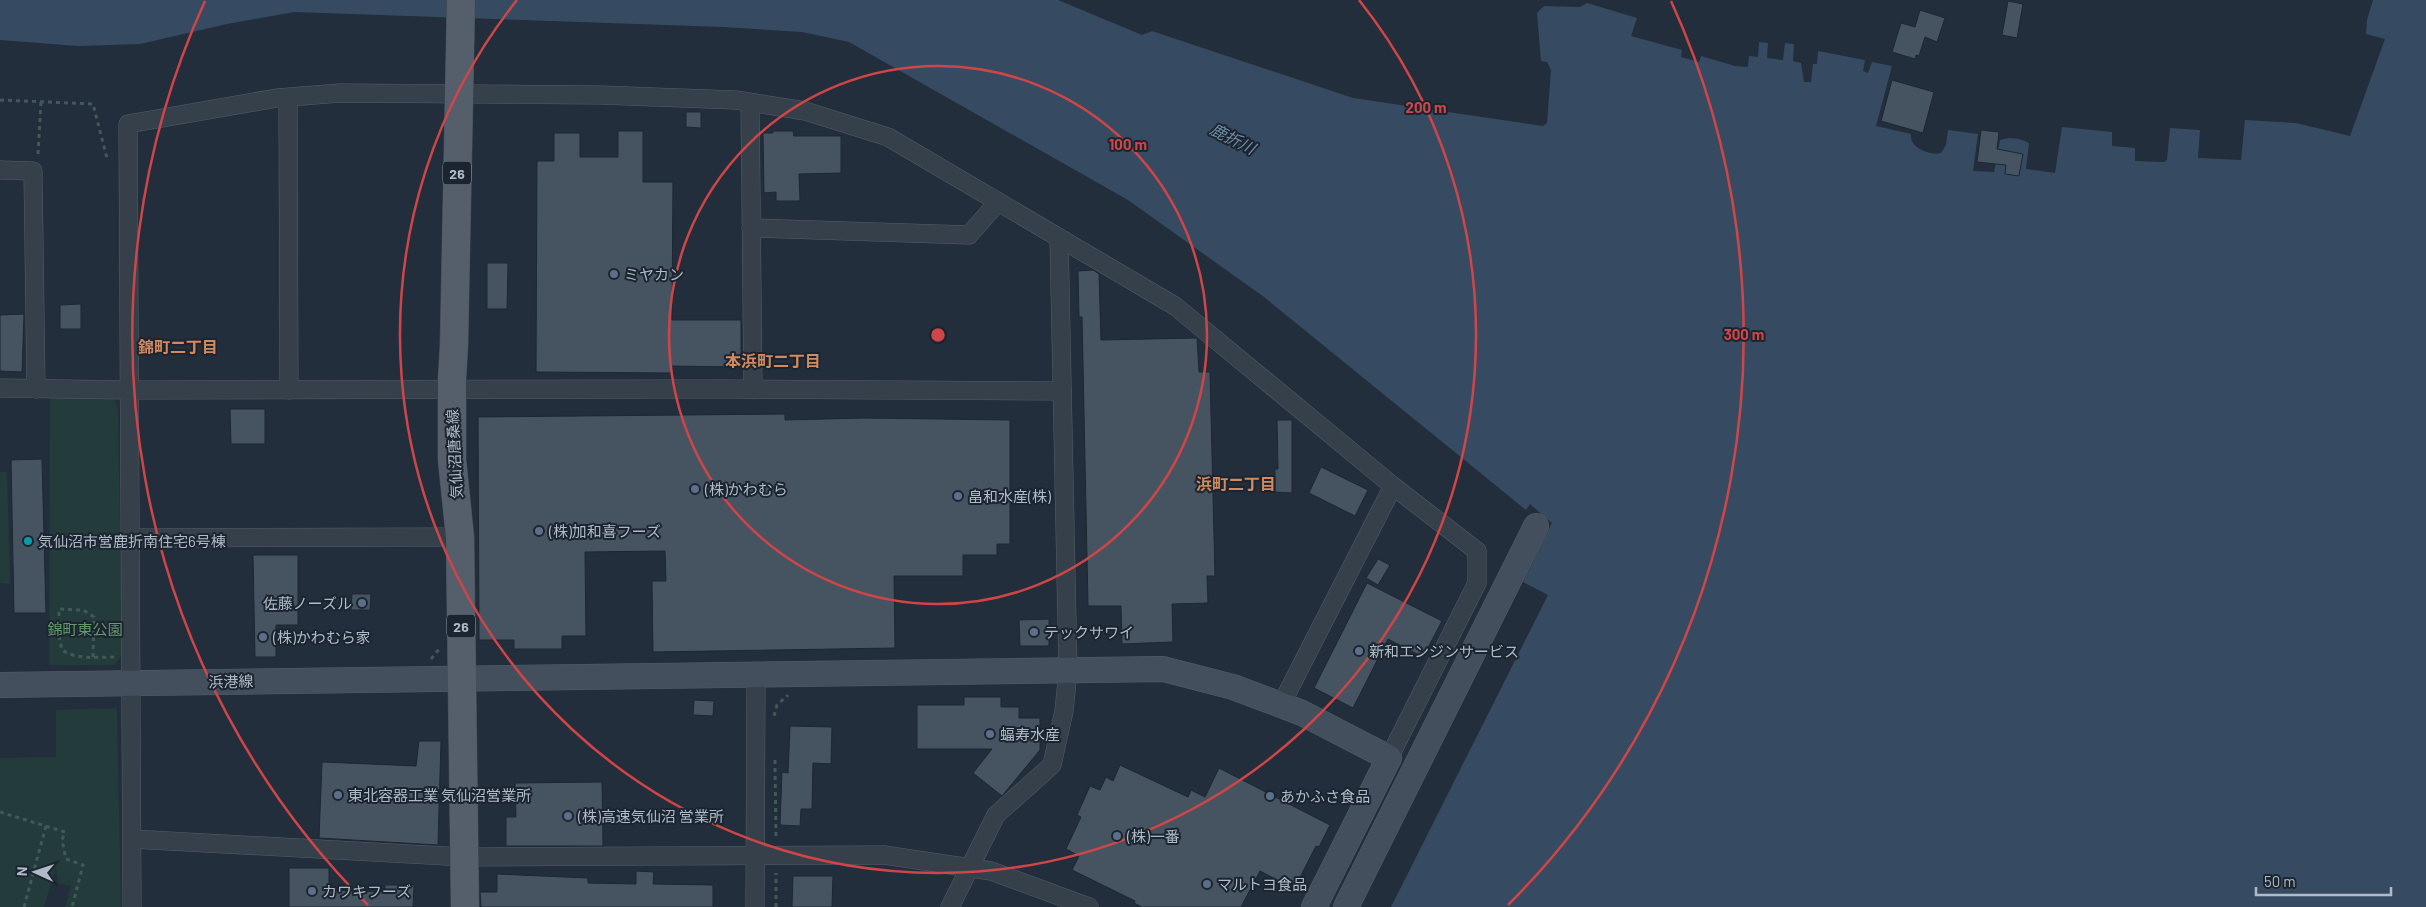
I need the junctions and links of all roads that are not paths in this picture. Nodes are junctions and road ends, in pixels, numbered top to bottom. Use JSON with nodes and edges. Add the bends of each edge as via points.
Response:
{"nodes":[{"id":1,"x":460,"y":0,"type":"edge"},
{"id":2,"x":288,"y":98,"type":"junction"},
{"id":3,"x":750,"y":103,"type":"junction"},
{"id":4,"x":0,"y":170,"type":"edge"},
{"id":5,"x":998,"y":202,"type":"junction"},
{"id":6,"x":751,"y":228,"type":"junction"},
{"id":7,"x":1059,"y":238,"type":"junction"},
{"id":8,"x":0,"y":388,"type":"edge"},
{"id":9,"x":36,"y":389,"type":"junction"},
{"id":10,"x":452,"y":389,"type":"junction"},
{"id":11,"x":753,"y":389,"type":"junction"},
{"id":12,"x":128,"y":390,"type":"junction"},
{"id":13,"x":289,"y":390,"type":"junction"},
{"id":14,"x":1062,"y":391,"type":"junction"},
{"id":15,"x":1392,"y":486,"type":"junction"},
{"id":16,"x":1536,"y":526,"type":"dead end"},
{"id":17,"x":460,"y":537,"type":"junction"},
{"id":18,"x":129,"y":538,"type":"junction"},
{"id":19,"x":1068,"y":670,"type":"junction"},
{"id":20,"x":756,"y":675,"type":"junction"},
{"id":21,"x":463,"y":678,"type":"junction"},
{"id":22,"x":130,"y":683,"type":"junction"},
{"id":23,"x":0,"y":685,"type":"edge"},
{"id":24,"x":1281,"y":705,"type":"junction"},
{"id":25,"x":1389,"y":758,"type":"junction"},
{"id":26,"x":132,"y":839,"type":"junction"},
{"id":27,"x":755,"y":856,"type":"junction"},
{"id":28,"x":465,"y":857,"type":"junction"},
{"id":29,"x":970,"y":868,"type":"junction"},
{"id":30,"x":132,"y":907,"type":"edge"},
{"id":31,"x":465,"y":907,"type":"edge"},
{"id":32,"x":755,"y":907,"type":"edge"},
{"id":33,"x":950,"y":907,"type":"edge"},
{"id":34,"x":1089,"y":907,"type":"edge"},
{"id":35,"x":1314,"y":907,"type":"edge"},
{"id":36,"x":1346,"y":907,"type":"edge"}],
"edges":[{"from":1,"to":10,"type":"main road","name":"気仙沼唐桑線","number":"26","bridge":true},
{"from":2,"to":3,"type":"street","via":[[340,94],[600,95]]},
{"from":2,"to":12,"type":"street","via":[[128,124]]},
{"from":2,"to":13,"type":"street"},
{"from":3,"to":5,"type":"street","via":[[805,111],[888,137]]},
{"from":3,"to":6,"type":"street"},
{"from":4,"to":9,"type":"street","via":[[33,172]]},
{"from":5,"to":6,"type":"street","via":[[969,236]]},
{"from":5,"to":7,"type":"street"},
{"from":6,"to":11,"type":"street"},
{"from":7,"to":14,"type":"street"},
{"from":7,"to":15,"type":"street","via":[[1175,306]]},
{"from":8,"to":9,"type":"street"},
{"from":9,"to":12,"type":"street"},
{"from":10,"to":11,"type":"street"},
{"from":10,"to":13,"type":"street"},
{"from":10,"to":17,"type":"main road","name":"気仙沼唐桑線","number":"26","via":[[452,460]]},
{"from":11,"to":14,"type":"street"},
{"from":12,"to":13,"type":"street"},
{"from":12,"to":18,"type":"street"},
{"from":14,"to":19,"type":"street"},
{"from":15,"to":24,"type":"street"},
{"from":15,"to":25,"type":"street","via":[[1477,551],[1477,583]]},
{"from":16,"to":36,"type":"street"},
{"from":17,"to":18,"type":"street"},
{"from":17,"to":21,"type":"main road","name":"気仙沼唐桑線","number":"26"},
{"from":18,"to":22,"type":"street"},
{"from":19,"to":20,"type":"street","name":"浜港線"},
{"from":19,"to":24,"type":"street","name":"浜港線","via":[[1163,669],[1233,687]]},
{"from":19,"to":29,"type":"street","via":[[1064,711],[1052,765],[996,816]]},
{"from":20,"to":21,"type":"street","name":"浜港線"},
{"from":20,"to":27,"type":"street"},
{"from":21,"to":22,"type":"street","name":"浜港線"},
{"from":21,"to":28,"type":"main road","name":"気仙沼唐桑線","number":"26"},
{"from":22,"to":23,"type":"street","name":"浜港線"},
{"from":22,"to":26,"type":"street"},
{"from":24,"to":25,"type":"street","name":"浜港線"},
{"from":25,"to":35,"type":"street"},
{"from":26,"to":28,"type":"street"},
{"from":26,"to":30,"type":"street"},
{"from":27,"to":28,"type":"street"},
{"from":27,"to":29,"type":"street","via":[[884,855]]},
{"from":27,"to":32,"type":"street"},
{"from":28,"to":31,"type":"main road","name":"気仙沼唐桑線","number":"26"},
{"from":29,"to":33,"type":"street"},
{"from":29,"to":34,"type":"street","via":[[991,871]]}]}
